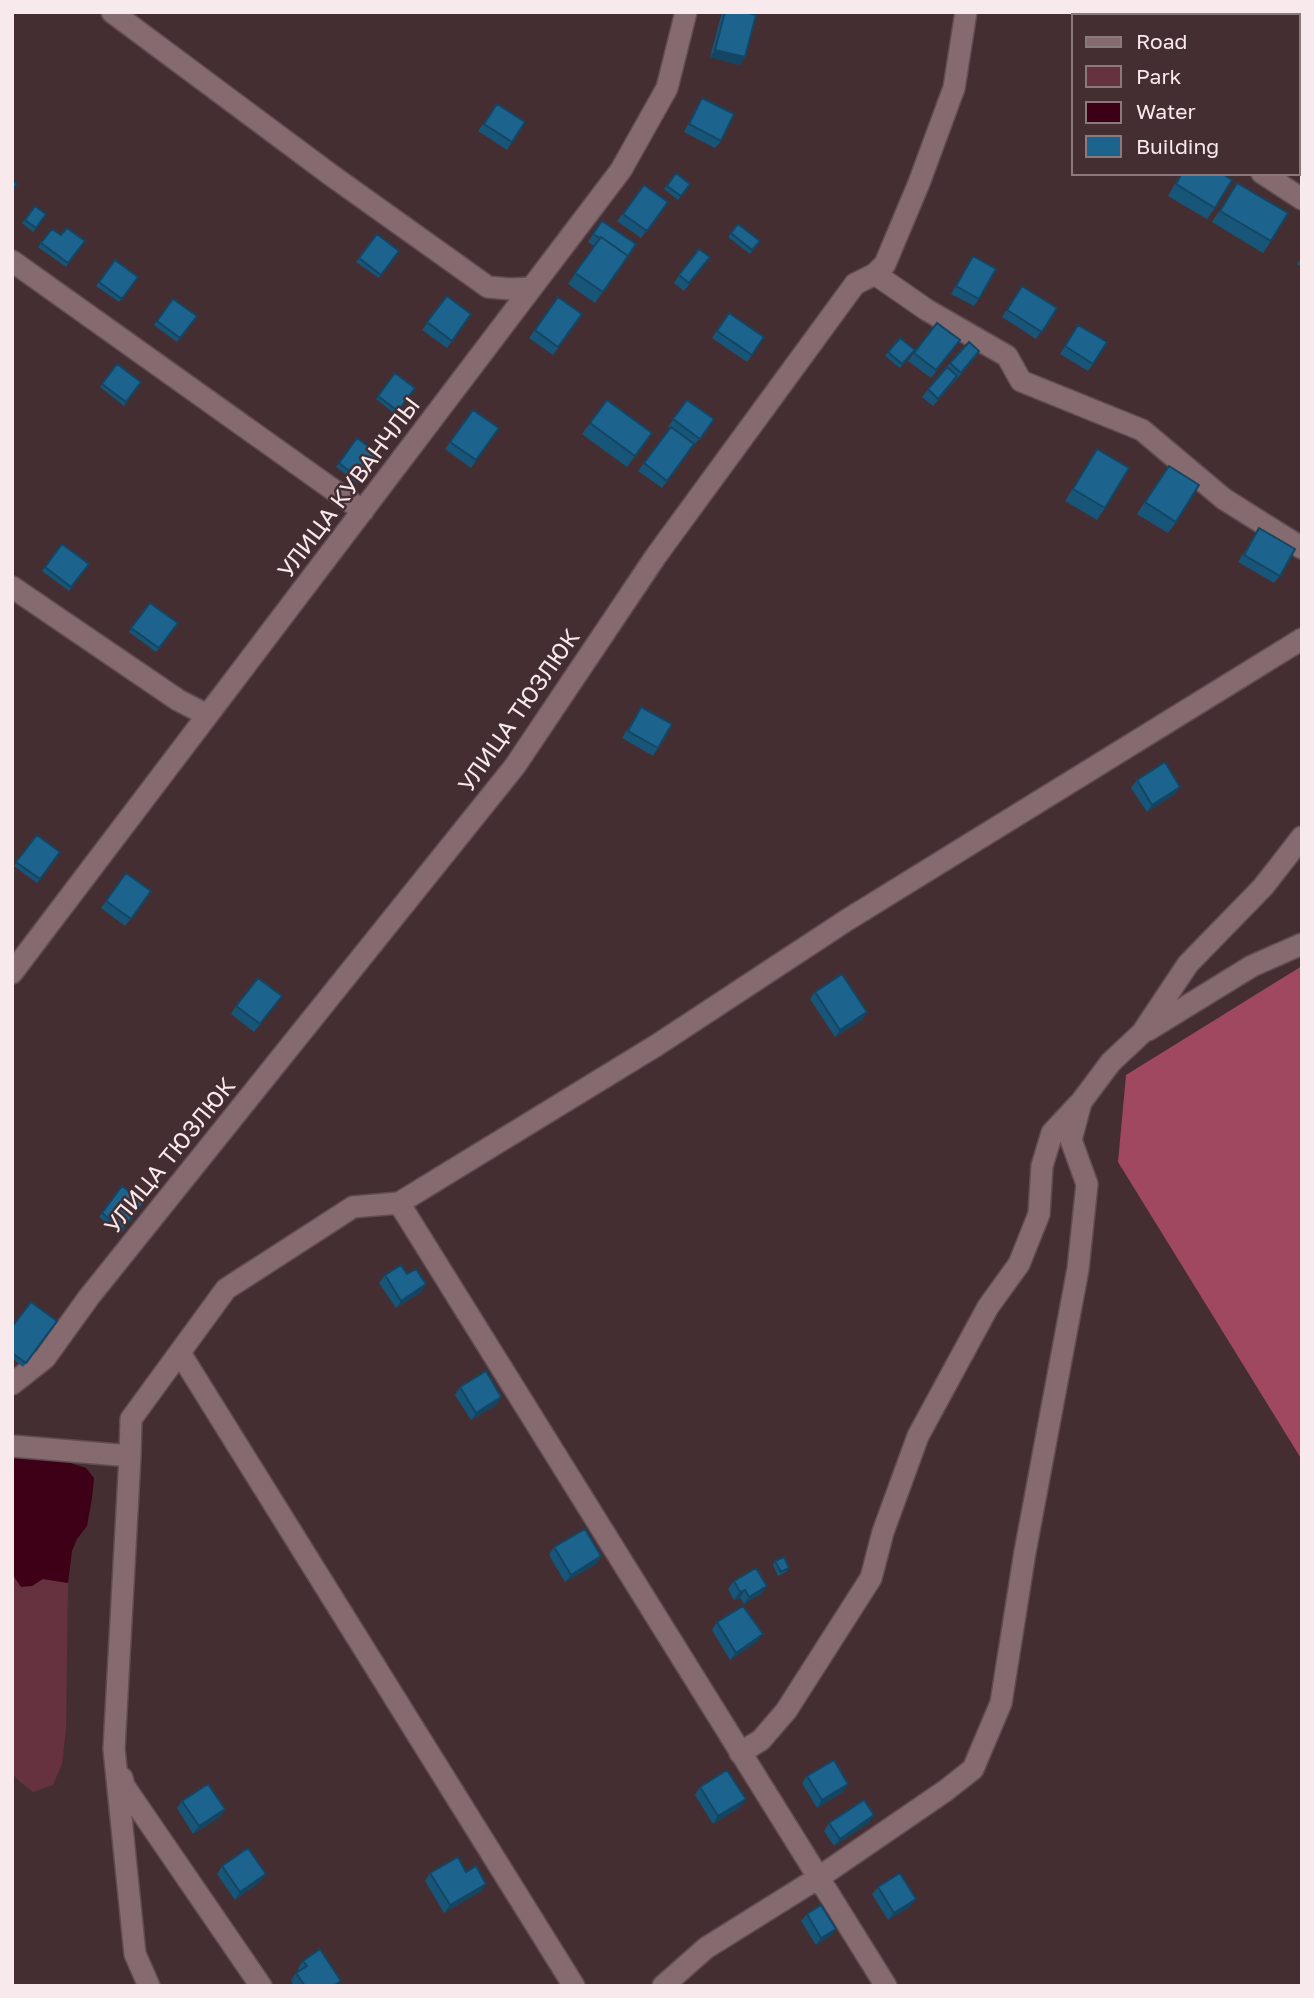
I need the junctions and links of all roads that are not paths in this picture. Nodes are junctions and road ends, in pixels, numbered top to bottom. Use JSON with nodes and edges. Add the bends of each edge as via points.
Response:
{"nodes":[{"id":1,"x":112,"y":12,"type":"edge"},
{"id":2,"x":687,"y":12,"type":"edge"},
{"id":3,"x":966,"y":12,"type":"edge"},
{"id":4,"x":138,"y":19,"type":"edge"},
{"id":5,"x":1273,"y":176,"type":"edge"},
{"id":6,"x":1302,"y":200,"type":"edge"},
{"id":7,"x":12,"y":261,"type":"edge"},
{"id":8,"x":876,"y":274,"type":"junction"},
{"id":9,"x":531,"y":288,"type":"junction"},
{"id":10,"x":363,"y":511,"type":"junction"},
{"id":11,"x":1302,"y":548,"type":"edge"},
{"id":12,"x":12,"y":587,"type":"edge"},
{"id":13,"x":1302,"y":639,"type":"edge"},
{"id":14,"x":207,"y":715,"type":"junction"},
{"id":15,"x":1302,"y":837,"type":"edge"},
{"id":16,"x":1302,"y":944,"type":"edge"},
{"id":17,"x":12,"y":973,"type":"edge"},
{"id":18,"x":1142,"y":1033,"type":"junction"},
{"id":19,"x":1081,"y":1102,"type":"junction"},
{"id":20,"x":399,"y":1203,"type":"junction"},
{"id":21,"x":180,"y":1353,"type":"junction"},
{"id":22,"x":12,"y":1384,"type":"edge"},
{"id":23,"x":12,"y":1446,"type":"edge"},
{"id":24,"x":130,"y":1456,"type":"junction"},
{"id":25,"x":114,"y":1749,"type":"junction"},
{"id":26,"x":740,"y":1753,"type":"junction"},
{"id":27,"x":818,"y":1878,"type":"junction"},
{"id":28,"x":149,"y":1986,"type":"edge"},
{"id":29,"x":261,"y":1986,"type":"edge"},
{"id":30,"x":575,"y":1986,"type":"edge"},
{"id":31,"x":663,"y":1986,"type":"edge"},
{"id":32,"x":886,"y":1986,"type":"edge"}],
"edges":[{"from":1,"to":4,"type":"street"},
{"from":2,"to":9,"type":"street","name":"УЛИЦА КУВАНЧЛЫ","via":[[667,88],[621,170]]},
{"from":3,"to":8,"type":"street","name":"УЛИЦА ТЮЗЛЮК","via":[[954,88],[886,264]]},
{"from":4,"to":9,"type":"street","via":[[331,175],[488,287]]},
{"from":5,"to":6,"type":"street"},
{"from":7,"to":10,"type":"street"},
{"from":8,"to":11,"type":"street","via":[[1007,356],[1021,381],[1142,430],[1224,499]]},
{"from":8,"to":22,"type":"street","name":"УЛИЦА ТЮЗЛЮК","via":[[855,284],[656,556],[515,766],[45,1358]]},
{"from":9,"to":10,"type":"street","name":"УЛИЦА КУВАНЧЛЫ"},
{"from":10,"to":14,"type":"street","name":"УЛИЦА КУВАНЧЛЫ"},
{"from":12,"to":14,"type":"street"},
{"from":13,"to":20,"type":"street"},
{"from":14,"to":17,"type":"street","name":"УЛИЦА КУВАНЧЛЫ"},
{"from":15,"to":18,"type":"street","via":[[1263,887],[1188,964]]},
{"from":16,"to":18,"type":"street","via":[[1252,966]]},
{"from":18,"to":19,"type":"street","via":[[1111,1062]]},
{"from":19,"to":26,"type":"street","via":[[1052,1133],[1042,1166],[1039,1214],[1019,1264],[988,1307],[918,1436],[871,1578],[786,1710],[761,1740]]},
{"from":19,"to":27,"type":"street","via":[[1071,1140],[1087,1184],[1078,1269],[1024,1552],[1001,1703],[973,1769]]},
{"from":20,"to":21,"type":"street","via":[[353,1207],[226,1289]]},
{"from":20,"to":26,"type":"street"},
{"from":21,"to":24,"type":"street","via":[[131,1419]]},
{"from":21,"to":30,"type":"street"},
{"from":23,"to":24,"type":"street"},
{"from":24,"to":25,"type":"street"},
{"from":25,"to":28,"type":"street","via":[[135,1954]]},
{"from":25,"to":29,"type":"street","via":[[124,1786]]},
{"from":26,"to":27,"type":"street"},
{"from":27,"to":31,"type":"street","via":[[706,1948]]},
{"from":27,"to":32,"type":"street"}]}
